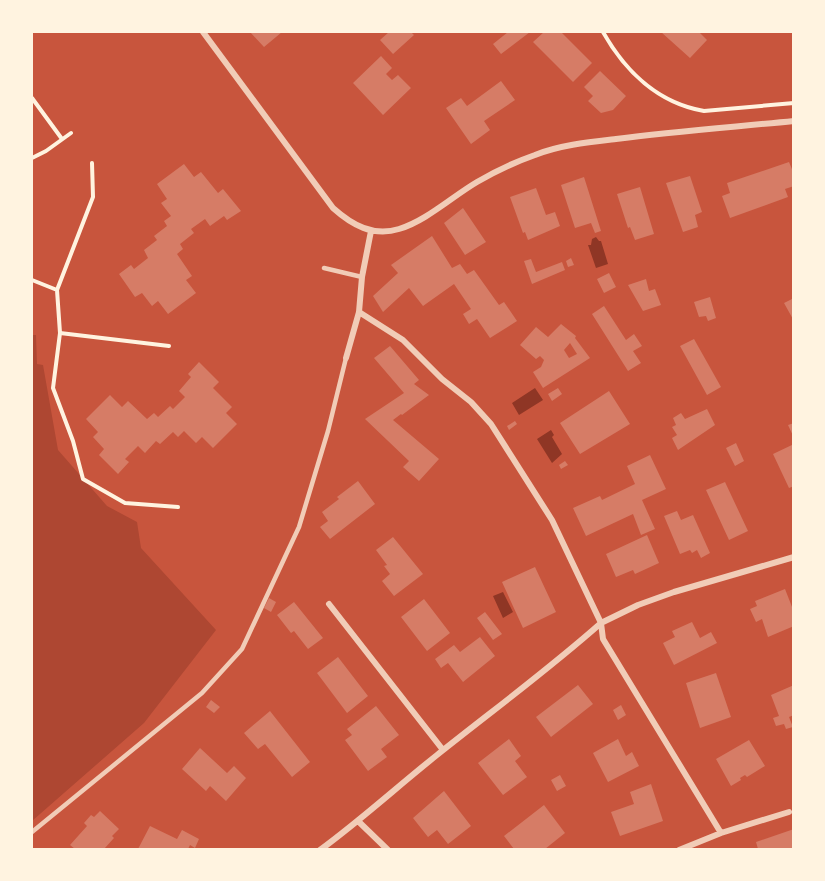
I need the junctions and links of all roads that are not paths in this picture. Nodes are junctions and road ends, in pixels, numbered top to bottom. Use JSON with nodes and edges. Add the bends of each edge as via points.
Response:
{"nodes":[{"id":1,"x":203,"y":32,"type":"edge"},
{"id":2,"x":792,"y":121,"type":"edge"},
{"id":3,"x":794,"y":129,"type":"edge"},
{"id":4,"x":371,"y":231,"type":"junction"},
{"id":5,"x":324,"y":268,"type":"dead end"},
{"id":6,"x":362,"y":277,"type":"junction"},
{"id":7,"x":359,"y":312,"type":"junction"},
{"id":8,"x":346,"y":358,"type":"joint"},
{"id":9,"x":794,"y":557,"type":"edge"},
{"id":10,"x":329,"y":604,"type":"dead end"},
{"id":11,"x":601,"y":623,"type":"junction"},
{"id":12,"x":442,"y":750,"type":"junction"},
{"id":13,"x":789,"y":812,"type":"dead end"},
{"id":14,"x":358,"y":821,"type":"junction"},
{"id":15,"x":32,"y":832,"type":"edge"},
{"id":16,"x":721,"y":833,"type":"junction"},
{"id":17,"x":320,"y":849,"type":"edge"},
{"id":18,"x":388,"y":849,"type":"edge"},
{"id":19,"x":679,"y":849,"type":"edge"}],
"edges":[{"from":1,"to":4,"type":"street","via":[[333,208],[345,219]]},
{"from":2,"to":3,"type":"lane"},
{"from":2,"to":4,"type":"street","via":[[642,135],[538,153],[478,182],[399,229]]},
{"from":4,"to":6,"type":"street"},
{"from":5,"to":6,"type":"lane"},
{"from":6,"to":7,"type":"street"},
{"from":7,"to":8,"type":"street"},
{"from":7,"to":11,"type":"street","via":[[403,340],[491,424],[552,520]]},
{"from":8,"to":15,"type":"lane","via":[[299,526],[242,650],[202,693]]},
{"from":9,"to":11,"type":"street","via":[[674,592]]},
{"from":10,"to":12,"type":"street"},
{"from":11,"to":12,"type":"street"},
{"from":11,"to":16,"type":"street","via":[[603,639]]},
{"from":12,"to":14,"type":"street"},
{"from":13,"to":16,"type":"street"},
{"from":14,"to":17,"type":"street"},
{"from":14,"to":18,"type":"street"},
{"from":16,"to":19,"type":"street"}]}
